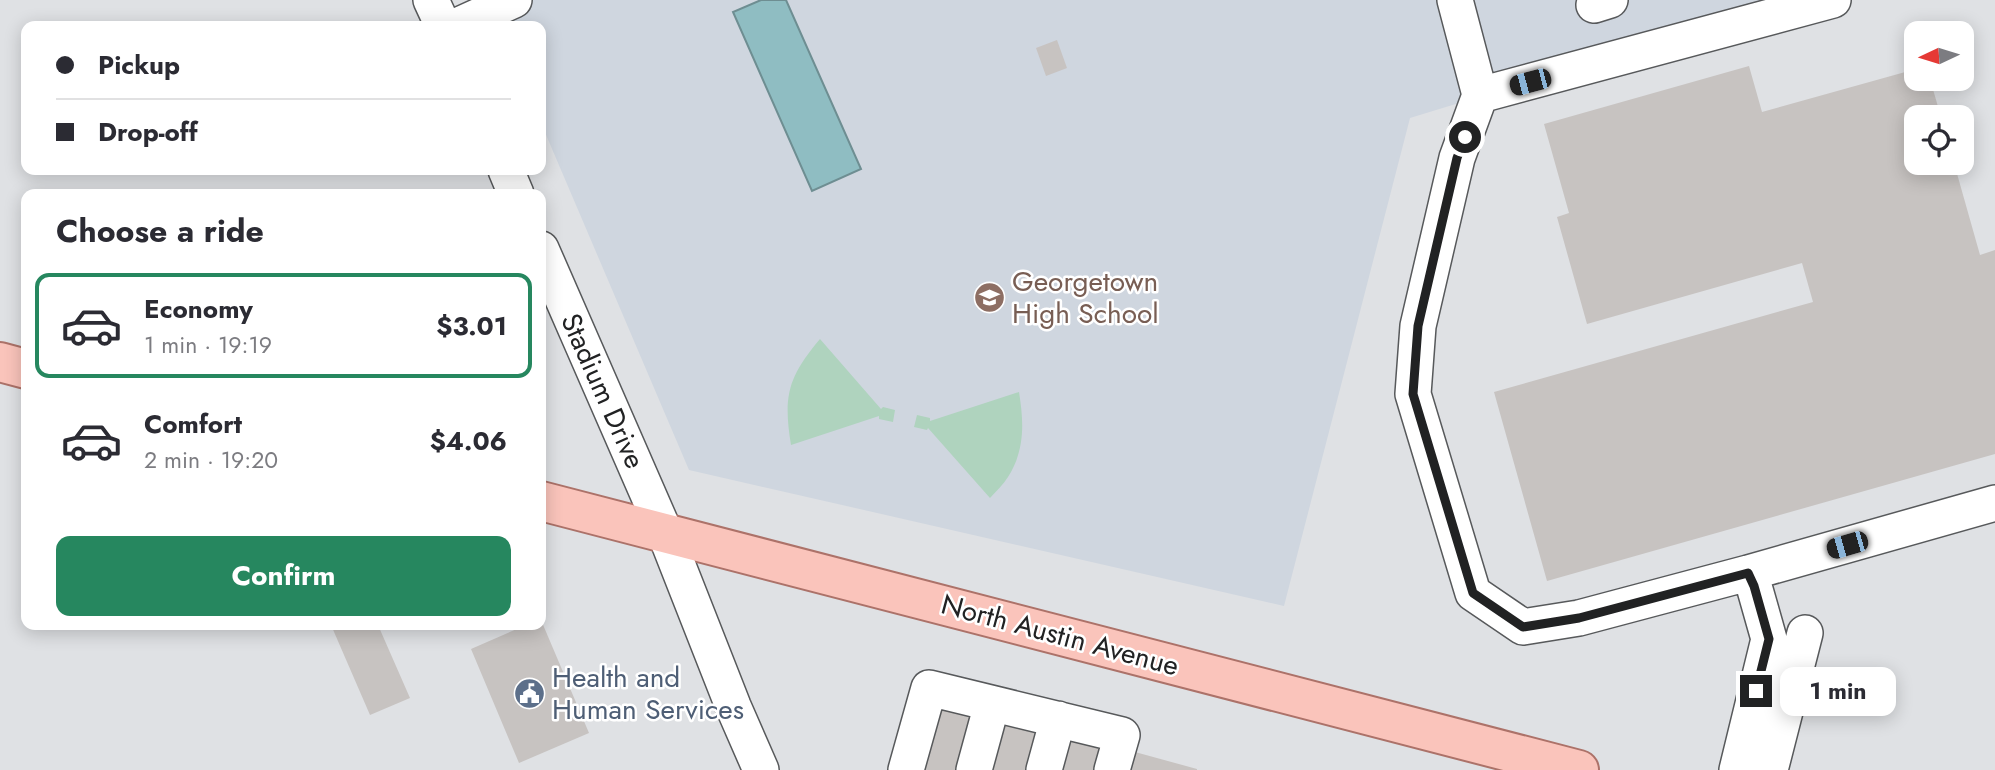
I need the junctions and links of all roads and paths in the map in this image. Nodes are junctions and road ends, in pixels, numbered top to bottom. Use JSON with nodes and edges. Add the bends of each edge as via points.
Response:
{"nodes":[{"id":1,"x":431,"y":0,"type":"edge"},
{"id":2,"x":514,"y":0,"type":"edge"},
{"id":3,"x":1455,"y":0,"type":"edge"},
{"id":4,"x":1833,"y":0,"type":"edge"},
{"id":5,"x":441,"y":21,"type":"edge"},
{"id":6,"x":468,"y":21,"type":"edge"},
{"id":7,"x":1480,"y":95,"type":"junction"},
{"id":8,"x":546,"y":260,"type":"edge"},
{"id":9,"x":0,"y":362,"type":"edge"},
{"id":10,"x":21,"y":368,"type":"edge"},
{"id":11,"x":546,"y":502,"type":"edge"},
{"id":12,"x":1995,"y":503,"type":"edge"},
{"id":13,"x":665,"y":533,"type":"junction"},
{"id":14,"x":1748,"y":573,"type":"junction"},
{"id":15,"x":1805,"y":633,"type":"dead end"},
{"id":16,"x":992,"y":704,"type":"junction"},
{"id":17,"x":1058,"y":719,"type":"junction"},
{"id":18,"x":1505,"y":761,"type":"edge"},
{"id":19,"x":761,"y":770,"type":"edge"},
{"id":20,"x":906,"y":770,"type":"edge"},
{"id":21,"x":974,"y":770,"type":"edge"},
{"id":22,"x":1044,"y":770,"type":"edge"},
{"id":23,"x":1112,"y":770,"type":"edge"},
{"id":24,"x":1579,"y":770,"type":"edge"},
{"id":25,"x":1737,"y":770,"type":"edge"},
{"id":26,"x":1770,"y":770,"type":"edge"}],
"edges":[{"from":1,"to":5,"type":"street"},
{"from":2,"to":6,"type":"street"},
{"from":3,"to":7,"type":"street"},
{"from":4,"to":7,"type":"street"},
{"from":7,"to":14,"type":"street","via":[[1457,158],[1418,326],[1413,394],[1473,593],[1523,627],[1579,618]]},
{"from":8,"to":13,"type":"street","name":"Stadium Drive"},
{"from":9,"to":10,"type":"main road"},
{"from":11,"to":13,"type":"main road","name":"North Austin Avenue"},
{"from":12,"to":14,"type":"street"},
{"from":13,"to":18,"type":"main road","name":"North Austin Avenue"},
{"from":13,"to":19,"type":"street","name":"Stadium Drive"},
{"from":14,"to":25,"type":"street","via":[[1769,639]]},
{"from":15,"to":26,"type":"street"},
{"from":16,"to":17,"type":"street"},
{"from":16,"to":20,"type":"street","via":[[929,688]]},
{"from":16,"to":21,"type":"street"},
{"from":17,"to":22,"type":"street"},
{"from":17,"to":23,"type":"street","via":[[1122,735]]},
{"from":18,"to":24,"type":"main road","name":"North Austin Avenue"}]}
